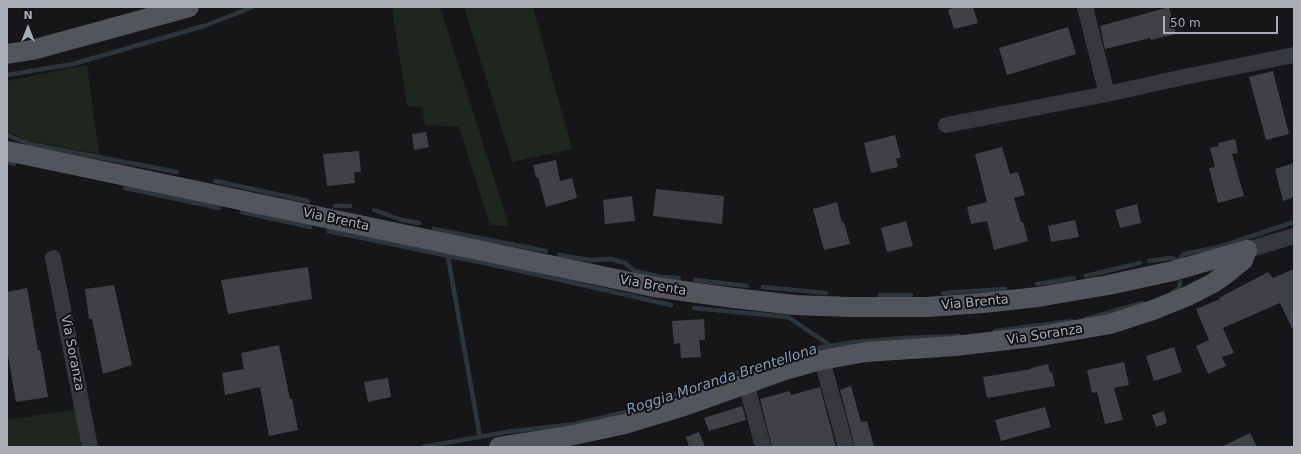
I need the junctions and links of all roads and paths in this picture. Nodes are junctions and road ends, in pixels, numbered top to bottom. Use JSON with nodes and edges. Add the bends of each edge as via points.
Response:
{"nodes":[{"id":1,"x":189,"y":7,"type":"edge"},
{"id":2,"x":1085,"y":7,"type":"edge"},
{"id":3,"x":32,"y":50,"type":"junction"},
{"id":4,"x":7,"y":54,"type":"edge"},
{"id":5,"x":1293,"y":59,"type":"edge"},
{"id":6,"x":7,"y":61,"type":"edge"},
{"id":7,"x":1108,"y":94,"type":"junction"},
{"id":8,"x":946,"y":125,"type":"dead end"},
{"id":9,"x":10,"y":150,"type":"edge"},
{"id":10,"x":1294,"y":236,"type":"edge"},
{"id":11,"x":1247,"y":250,"type":"junction"},
{"id":12,"x":53,"y":258,"type":"dead end"},
{"id":13,"x":821,"y":360,"type":"junction"},
{"id":14,"x":746,"y":383,"type":"junction"},
{"id":15,"x":90,"y":447,"type":"edge"},
{"id":16,"x":499,"y":447,"type":"edge"},
{"id":17,"x":763,"y":447,"type":"edge"},
{"id":18,"x":846,"y":447,"type":"edge"}],
"edges":[{"from":1,"to":3,"type":"main road"},
{"from":2,"to":7,"type":"street"},
{"from":3,"to":4,"type":"main road"},
{"from":3,"to":6,"type":"main road"},
{"from":5,"to":7,"type":"street","via":[[1184,77]]},
{"from":7,"to":8,"type":"street"},
{"from":9,"to":11,"type":"main road","name":"Via Brenta","via":[[654,287],[795,305],[927,307],[1038,297],[1173,271]]},
{"from":10,"to":11,"type":"street","name":"Via Brenta"},
{"from":11,"to":13,"type":"main road","name":"Via Soranza","via":[[1243,260],[1213,283],[1153,310],[1110,324],[1041,336],[866,352]]},
{"from":12,"to":15,"type":"street","name":"Via Soranza"},
{"from":13,"to":14,"type":"main road","name":"Via Soranza"},
{"from":13,"to":18,"type":"street"},
{"from":14,"to":16,"type":"main road","name":"Via Soranza","via":[[625,424]]},
{"from":14,"to":17,"type":"street"}]}
